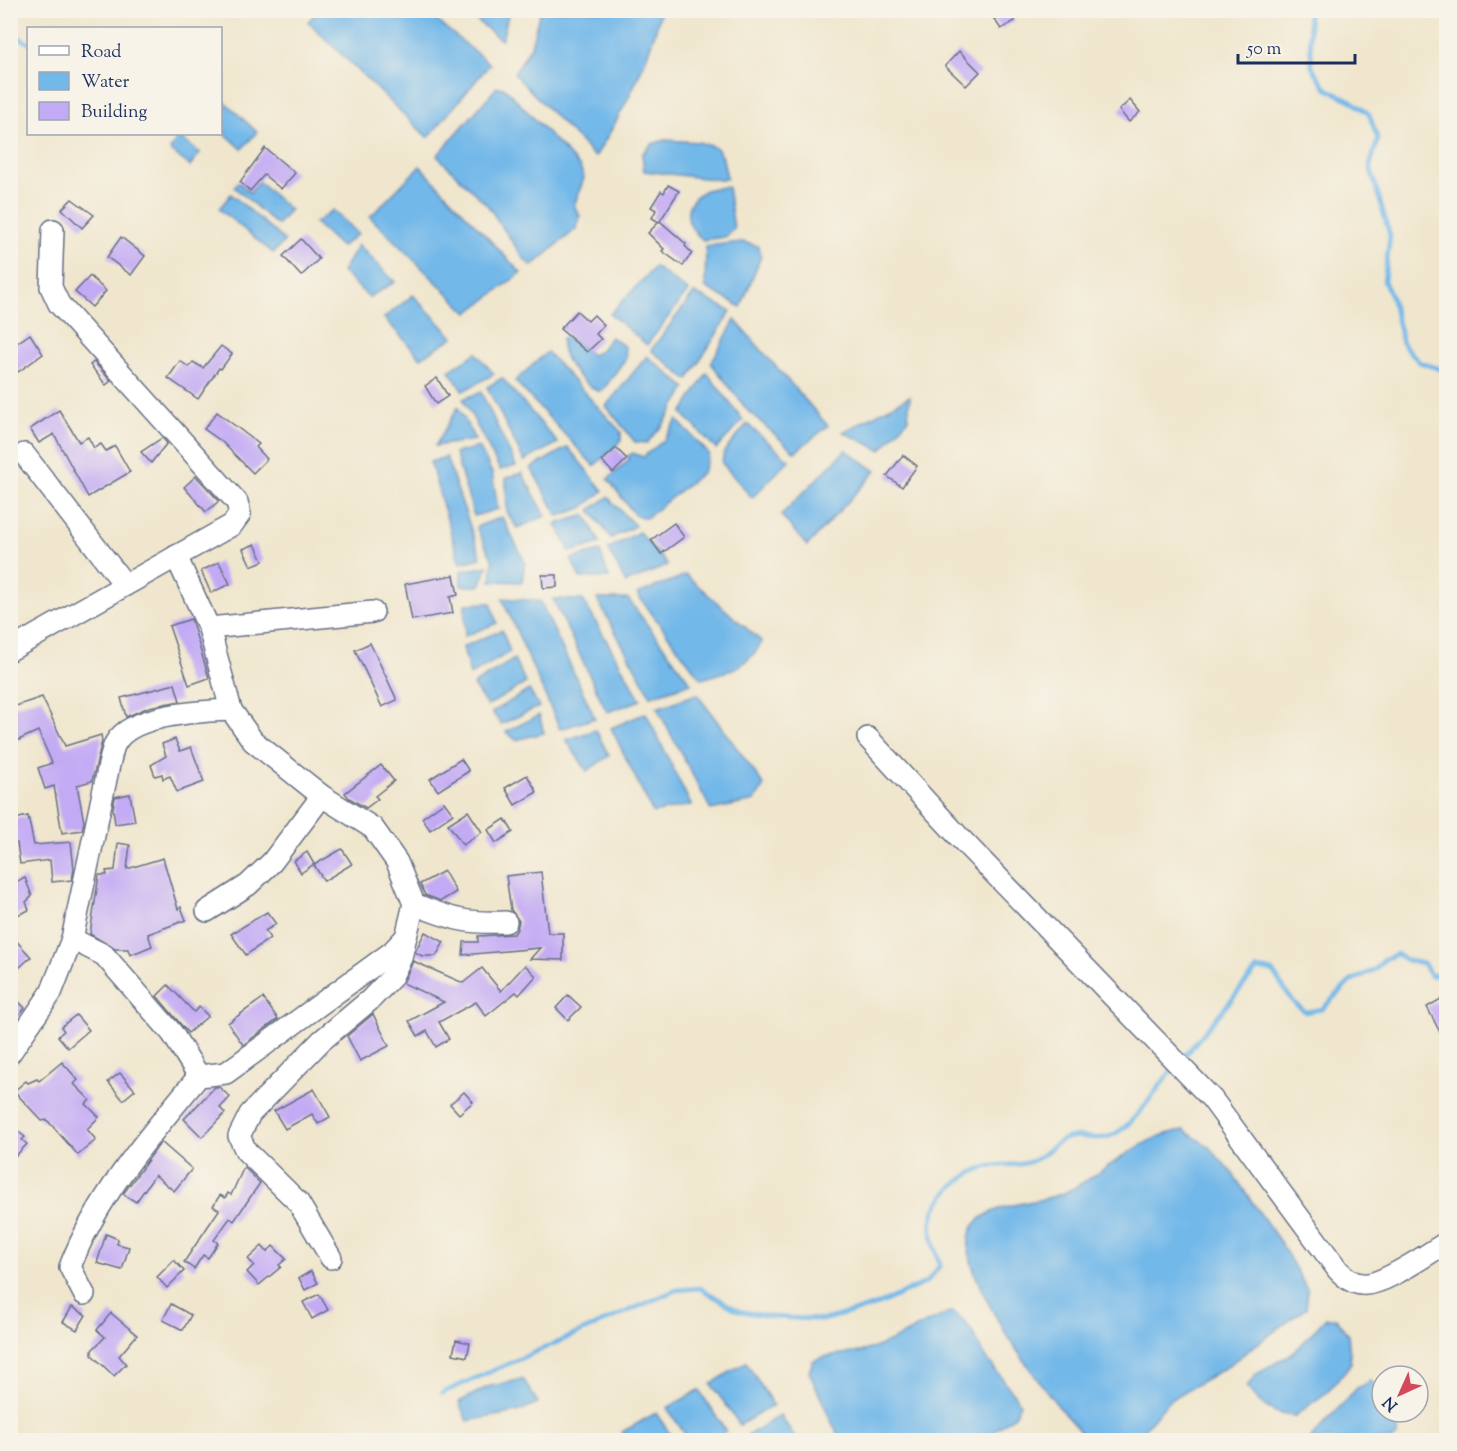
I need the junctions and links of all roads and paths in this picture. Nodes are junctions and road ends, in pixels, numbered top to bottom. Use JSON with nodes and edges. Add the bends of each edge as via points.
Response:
{"nodes":[{"id":1,"x":53,"y":230,"type":"dead end"},
{"id":2,"x":24,"y":454,"type":"dead end"},
{"id":3,"x":176,"y":556,"type":"junction"},
{"id":4,"x":125,"y":585,"type":"junction"},
{"id":5,"x":373,"y":612,"type":"dead end"},
{"id":6,"x":209,"y":628,"type":"junction"},
{"id":7,"x":10,"y":650,"type":"edge"},
{"id":8,"x":231,"y":710,"type":"junction"},
{"id":9,"x":868,"y":738,"type":"dead end"},
{"id":10,"x":322,"y":796,"type":"junction"},
{"id":11,"x":414,"y":904,"type":"junction"},
{"id":12,"x":207,"y":911,"type":"dead end"},
{"id":13,"x":506,"y":922,"type":"dead end"},
{"id":14,"x":406,"y":937,"type":"junction"},
{"id":15,"x":72,"y":939,"type":"junction"},
{"id":16,"x":14,"y":1040,"type":"edge"},
{"id":17,"x":199,"y":1076,"type":"junction"},
{"id":18,"x":1446,"y":1243,"type":"edge"},
{"id":19,"x":331,"y":1258,"type":"dead end"},
{"id":20,"x":84,"y":1294,"type":"dead end"}],
"edges":[{"from":1,"to":3,"type":"street","via":[[51,287],[59,304],[237,502],[240,514],[232,525]]},
{"from":2,"to":4,"type":"street"},
{"from":3,"to":4,"type":"street"},
{"from":3,"to":6,"type":"street"},
{"from":4,"to":7,"type":"street"},
{"from":5,"to":6,"type":"street"},
{"from":6,"to":8,"type":"street"},
{"from":8,"to":10,"type":"street","via":[[253,741]]},
{"from":8,"to":15,"type":"street","via":[[163,718],[134,728],[116,742]]},
{"from":9,"to":18,"type":"street","via":[[1212,1099],[1350,1281],[1364,1285],[1380,1281]]},
{"from":10,"to":11,"type":"street","via":[[374,828],[397,862]]},
{"from":10,"to":12,"type":"street","via":[[272,862],[248,885]]},
{"from":11,"to":13,"type":"street","via":[[473,923]]},
{"from":11,"to":14,"type":"street"},
{"from":14,"to":17,"type":"street","via":[[392,952],[226,1073]]},
{"from":14,"to":19,"type":"street","via":[[391,978],[321,1041],[250,1114],[239,1136],[246,1151],[298,1202]]},
{"from":15,"to":16,"type":"street","via":[[51,993]]},
{"from":15,"to":17,"type":"street","via":[[104,956],[172,1033]]},
{"from":17,"to":20,"type":"street","via":[[142,1145],[82,1236],[70,1268]]}]}
